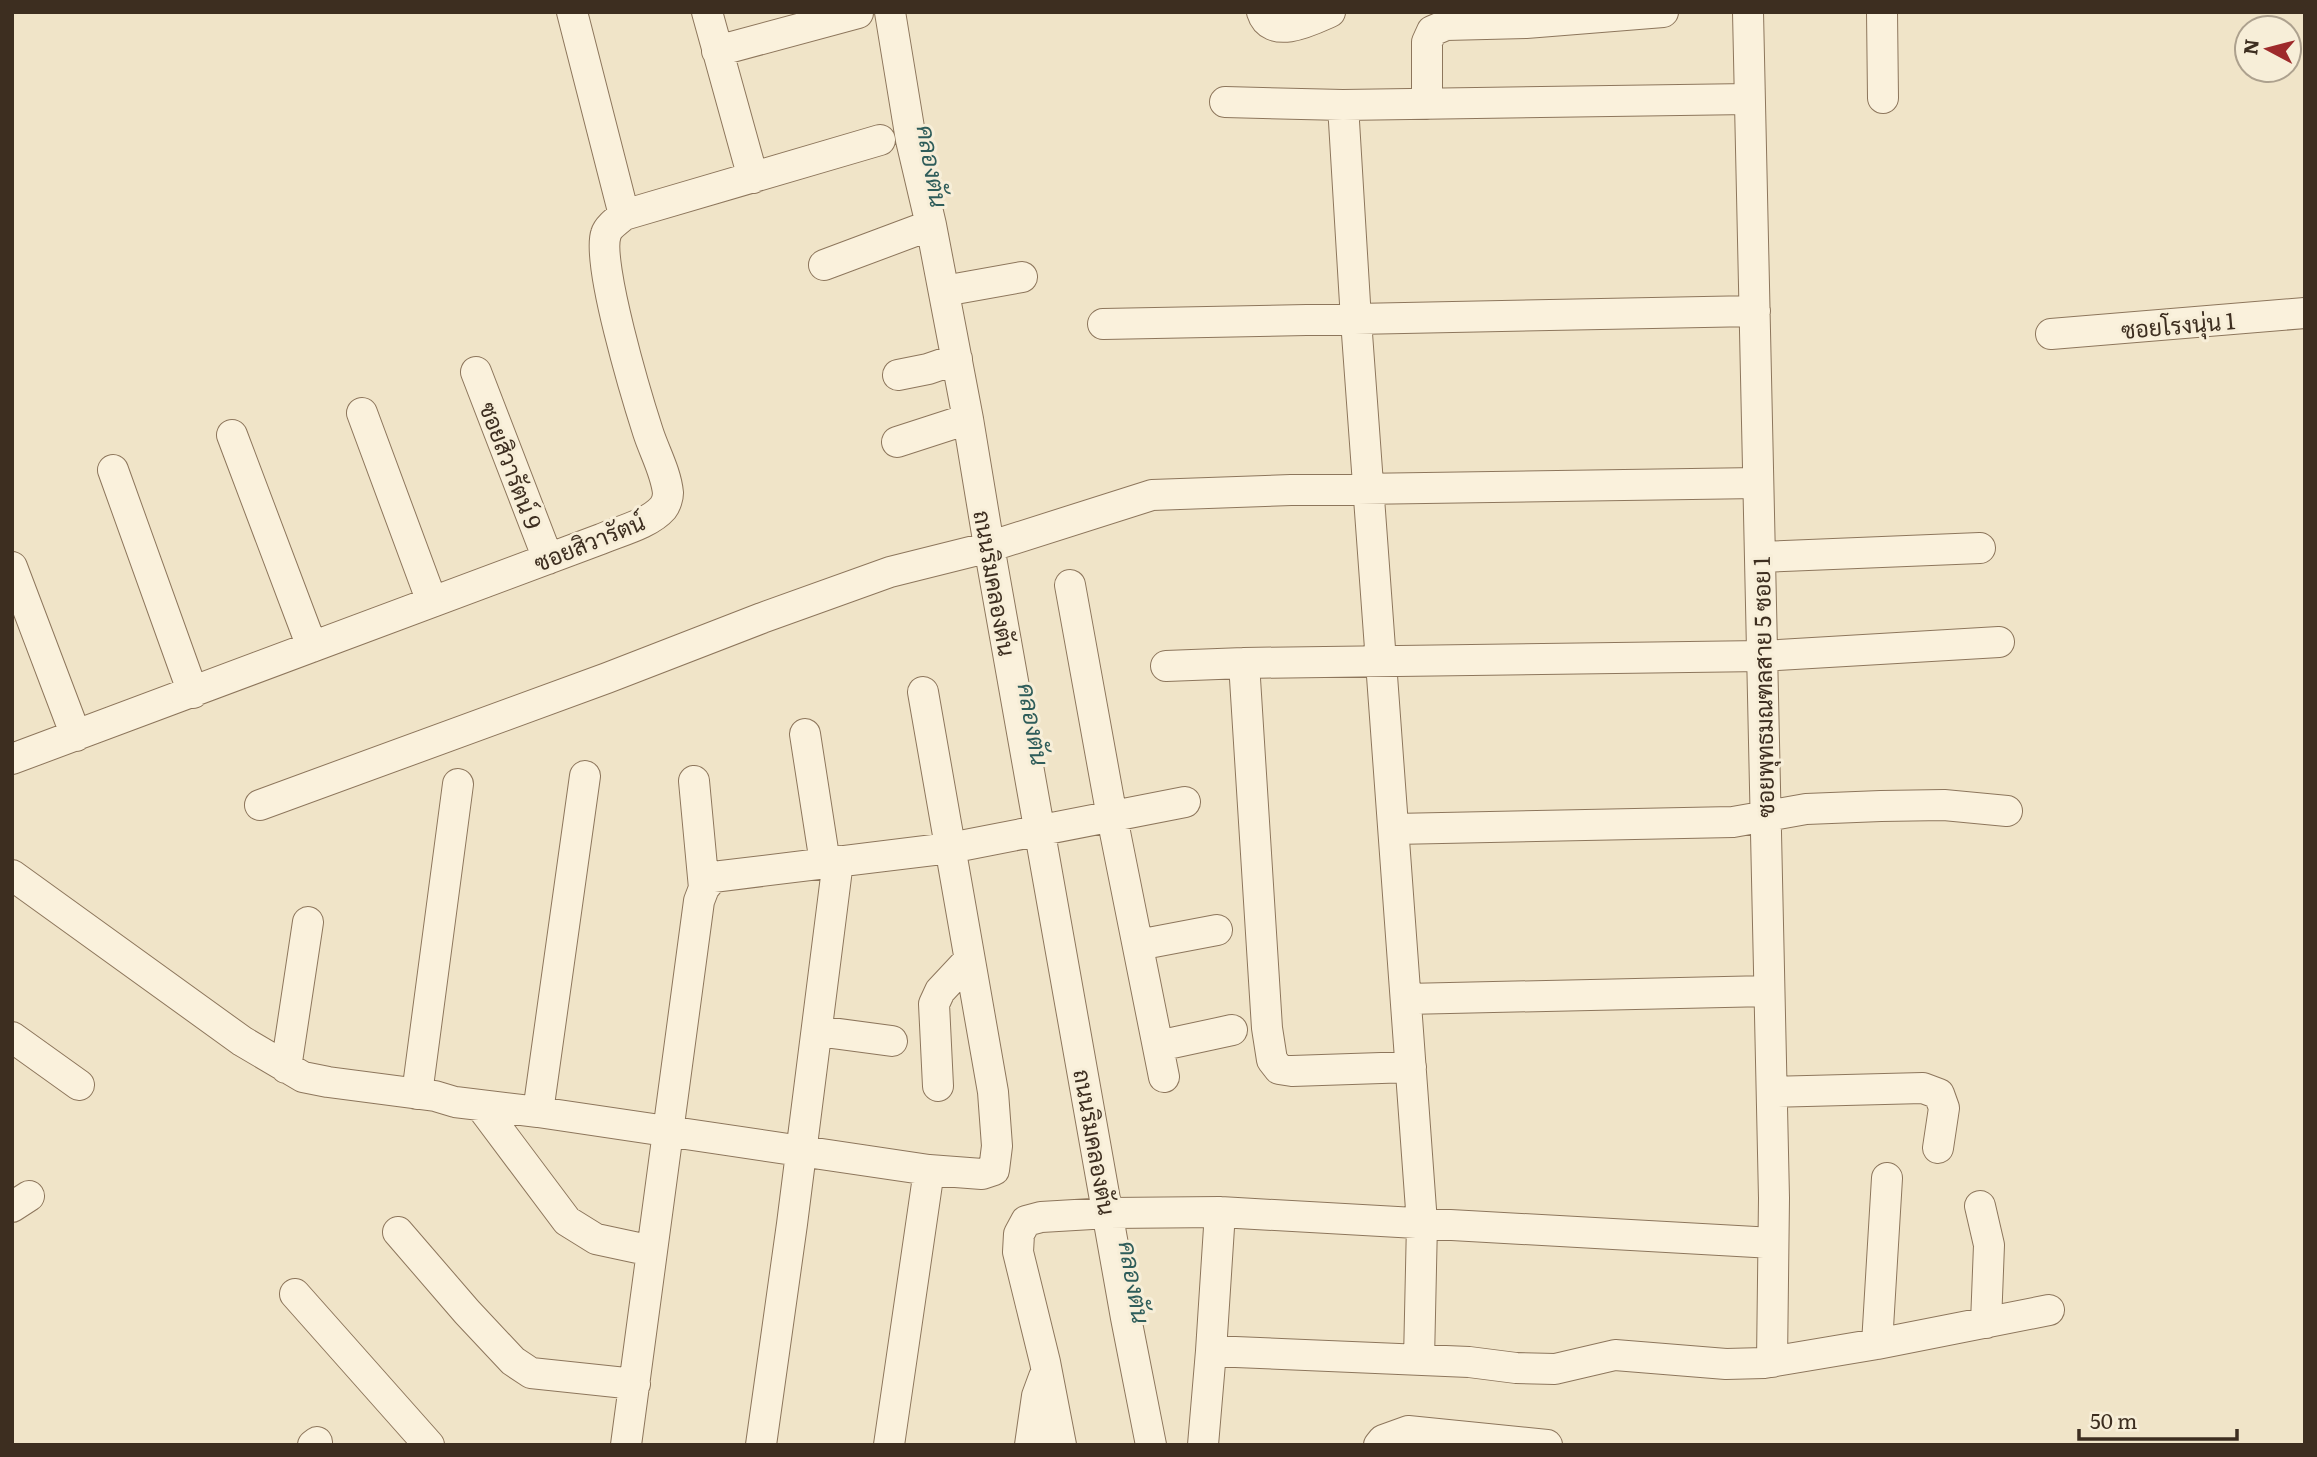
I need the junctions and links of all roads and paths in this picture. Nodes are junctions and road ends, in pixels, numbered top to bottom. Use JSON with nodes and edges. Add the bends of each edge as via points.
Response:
{"nodes":[{"id":1,"x":572,"y":12,"type":"edge"},
{"id":2,"x":707,"y":12,"type":"edge"},
{"id":3,"x":890,"y":12,"type":"edge"},
{"id":4,"x":1262,"y":12,"type":"edge"},
{"id":5,"x":1663,"y":12,"type":"edge"},
{"id":6,"x":1748,"y":12,"type":"edge"},
{"id":7,"x":1882,"y":12,"type":"edge"},
{"id":8,"x":859,"y":13,"type":"edge"},
{"id":9,"x":1318,"y":15,"type":"edge"},
{"id":10,"x":717,"y":51,"type":"junction"},
{"id":11,"x":1883,"y":98,"type":"dead end"},
{"id":12,"x":1749,"y":99,"type":"junction"},
{"id":13,"x":1225,"y":102,"type":"dead end"},
{"id":14,"x":1427,"y":104,"type":"junction"},
{"id":15,"x":1343,"y":105,"type":"junction"},
{"id":16,"x":880,"y":140,"type":"dead end"},
{"id":17,"x":753,"y":178,"type":"junction"},
{"id":18,"x":624,"y":215,"type":"junction"},
{"id":19,"x":920,"y":229,"type":"junction"},
{"id":20,"x":824,"y":265,"type":"dead end"},
{"id":21,"x":1022,"y":277,"type":"dead end"},
{"id":22,"x":944,"y":291,"type":"junction"},
{"id":23,"x":1755,"y":311,"type":"junction"},
{"id":24,"x":2305,"y":313,"type":"edge"},
{"id":25,"x":1356,"y":320,"type":"junction"},
{"id":26,"x":1103,"y":324,"type":"dead end"},
{"id":27,"x":2051,"y":334,"type":"dead end"},
{"id":28,"x":945,"y":363,"type":"junction"},
{"id":29,"x":476,"y":372,"type":"dead end"},
{"id":30,"x":898,"y":375,"type":"dead end"},
{"id":31,"x":362,"y":413,"type":"dead end"},
{"id":32,"x":956,"y":423,"type":"junction"},
{"id":33,"x":232,"y":435,"type":"dead end"},
{"id":34,"x":897,"y":442,"type":"dead end"},
{"id":35,"x":113,"y":471,"type":"dead end"},
{"id":36,"x":1758,"y":483,"type":"junction"},
{"id":37,"x":1369,"y":488,"type":"junction"},
{"id":38,"x":1980,"y":548,"type":"dead end"},
{"id":39,"x":977,"y":550,"type":"junction"},
{"id":40,"x":1760,"y":557,"type":"junction"},
{"id":41,"x":548,"y":559,"type":"junction"},
{"id":42,"x":12,"y":567,"type":"edge"},
{"id":43,"x":1070,"y":585,"type":"dead end"},
{"id":44,"x":432,"y":601,"type":"junction"},
{"id":45,"x":1999,"y":642,"type":"dead end"},
{"id":46,"x":312,"y":648,"type":"junction"},
{"id":47,"x":1762,"y":656,"type":"junction"},
{"id":48,"x":1381,"y":661,"type":"junction"},
{"id":49,"x":1244,"y":663,"type":"junction"},
{"id":50,"x":1166,"y":666,"type":"dead end"},
{"id":51,"x":923,"y":692,"type":"dead end"},
{"id":52,"x":193,"y":693,"type":"junction"},
{"id":53,"x":805,"y":734,"type":"dead end"},
{"id":54,"x":76,"y":736,"type":"junction"},
{"id":55,"x":12,"y":760,"type":"edge"},
{"id":56,"x":585,"y":776,"type":"dead end"},
{"id":57,"x":694,"y":781,"type":"dead end"},
{"id":58,"x":458,"y":784,"type":"dead end"},
{"id":59,"x":1185,"y":802,"type":"dead end"},
{"id":60,"x":260,"y":805,"type":"dead end"},
{"id":61,"x":2007,"y":811,"type":"dead end"},
{"id":62,"x":1112,"y":817,"type":"junction"},
{"id":63,"x":1764,"y":817,"type":"junction"},
{"id":64,"x":1394,"y":829,"type":"junction"},
{"id":65,"x":1032,"y":833,"type":"junction"},
{"id":66,"x":950,"y":848,"type":"junction"},
{"id":67,"x":831,"y":862,"type":"junction"},
{"id":68,"x":12,"y":875,"type":"edge"},
{"id":69,"x":704,"y":888,"type":"junction"},
{"id":70,"x":308,"y":922,"type":"dead end"},
{"id":71,"x":1217,"y":930,"type":"dead end"},
{"id":72,"x":1138,"y":945,"type":"junction"},
{"id":73,"x":969,"y":960,"type":"junction"},
{"id":74,"x":1769,"y":991,"type":"junction"},
{"id":75,"x":1406,"y":999,"type":"junction"},
{"id":76,"x":1232,"y":1030,"type":"dead end"},
{"id":77,"x":817,"y":1031,"type":"junction"},
{"id":78,"x":892,"y":1041,"type":"dead end"},
{"id":79,"x":1158,"y":1046,"type":"junction"},
{"id":80,"x":17,"y":1050,"type":"edge"},
{"id":81,"x":1411,"y":1067,"type":"junction"},
{"id":82,"x":286,"y":1068,"type":"junction"},
{"id":83,"x":1164,"y":1077,"type":"dead end"},
{"id":84,"x":79,"y":1085,"type":"dead end"},
{"id":85,"x":938,"y":1086,"type":"dead end"},
{"id":86,"x":1772,"y":1092,"type":"junction"},
{"id":87,"x":417,"y":1094,"type":"junction"},
{"id":88,"x":480,"y":1105,"type":"junction"},
{"id":89,"x":538,"y":1112,"type":"junction"},
{"id":90,"x":668,"y":1132,"type":"junction"},
{"id":91,"x":1938,"y":1148,"type":"dead end"},
{"id":92,"x":801,"y":1152,"type":"junction"},
{"id":93,"x":929,"y":1170,"type":"junction"},
{"id":94,"x":1887,"y":1178,"type":"dead end"},
{"id":95,"x":1980,"y":1206,"type":"dead end"},
{"id":96,"x":1220,"y":1212,"type":"junction"},
{"id":97,"x":1104,"y":1213,"type":"junction"},
{"id":98,"x":1422,"y":1223,"type":"junction"},
{"id":99,"x":398,"y":1232,"type":"dead end"},
{"id":100,"x":1773,"y":1243,"type":"junction"},
{"id":101,"x":652,"y":1251,"type":"junction"},
{"id":102,"x":295,"y":1294,"type":"dead end"},
{"id":103,"x":2049,"y":1310,"type":"dead end"},
{"id":104,"x":1986,"y":1323,"type":"junction"},
{"id":105,"x":1877,"y":1344,"type":"junction"},
{"id":106,"x":1211,"y":1351,"type":"junction"},
{"id":107,"x":1419,"y":1360,"type":"junction"},
{"id":108,"x":1772,"y":1362,"type":"junction"},
{"id":109,"x":1046,"y":1370,"type":"junction"},
{"id":110,"x":635,"y":1384,"type":"junction"},
{"id":111,"x":429,"y":1445,"type":"edge"},
{"id":112,"x":626,"y":1445,"type":"edge"},
{"id":113,"x":761,"y":1445,"type":"edge"},
{"id":114,"x":889,"y":1445,"type":"edge"},
{"id":115,"x":1030,"y":1445,"type":"edge"},
{"id":116,"x":1062,"y":1445,"type":"edge"},
{"id":117,"x":1151,"y":1445,"type":"edge"},
{"id":118,"x":1203,"y":1445,"type":"edge"},
{"id":119,"x":1379,"y":1445,"type":"edge"},
{"id":120,"x":1547,"y":1445,"type":"edge"}],
"edges":[{"from":1,"to":18,"type":"street"},
{"from":2,"to":10,"type":"street"},
{"from":3,"to":19,"type":"street","name":"ถนนริมคลองตัน"},
{"from":4,"to":9,"type":"street","via":[[1274,27]]},
{"from":5,"to":14,"type":"street","via":[[1446,25],[1432,31],[1427,42]]},
{"from":6,"to":12,"type":"street","name":"ซอยพุทธมณฑลสาย 5 ซอย 1"},
{"from":7,"to":11,"type":"street"},
{"from":8,"to":10,"type":"street"},
{"from":10,"to":17,"type":"street"},
{"from":12,"to":14,"type":"street"},
{"from":12,"to":23,"type":"street","name":"ซอยพุทธมณฑลสาย 5 ซอย 1"},
{"from":13,"to":15,"type":"street"},
{"from":14,"to":15,"type":"street"},
{"from":15,"to":25,"type":"street"},
{"from":16,"to":17,"type":"street"},
{"from":17,"to":18,"type":"street"},
{"from":18,"to":41,"type":"street","name":"ซอยสิวารัตน์","via":[[607,231],[605,262],[668,495],[663,507],[649,518]]},
{"from":19,"to":20,"type":"street"},
{"from":19,"to":22,"type":"street","name":"ถนนริมคลองตัน"},
{"from":21,"to":22,"type":"street"},
{"from":22,"to":28,"type":"street","name":"ถนนริมคลองตัน"},
{"from":23,"to":25,"type":"street"},
{"from":23,"to":36,"type":"street","name":"ซอยพุทธมณฑลสาย 5 ซอย 1"},
{"from":24,"to":27,"type":"street","name":"ซอยโรงนุ่น 1"},
{"from":25,"to":26,"type":"street"},
{"from":25,"to":37,"type":"street"},
{"from":28,"to":30,"type":"street"},
{"from":28,"to":32,"type":"street","name":"ถนนริมคลองตัน"},
{"from":29,"to":41,"type":"street","name":"ซอยสิวารัตน์ 9"},
{"from":31,"to":44,"type":"street"},
{"from":32,"to":34,"type":"street"},
{"from":32,"to":39,"type":"street","name":"ถนนริมคลองตัน"},
{"from":33,"to":46,"type":"street"},
{"from":35,"to":52,"type":"street"},
{"from":36,"to":37,"type":"street"},
{"from":36,"to":40,"type":"street","name":"ซอยพุทธมณฑลสาย 5 ซอย 1"},
{"from":37,"to":39,"type":"street","via":[[1152,495]]},
{"from":37,"to":48,"type":"street"},
{"from":38,"to":40,"type":"street"},
{"from":39,"to":60,"type":"street","via":[[890,572]]},
{"from":39,"to":65,"type":"street","name":"ถนนริมคลองตัน"},
{"from":40,"to":47,"type":"street","name":"ซอยพุทธมณฑลสาย 5 ซอย 1"},
{"from":41,"to":44,"type":"street","name":"ซอยสิวารัตน์"},
{"from":42,"to":54,"type":"street"},
{"from":43,"to":62,"type":"street"},
{"from":44,"to":46,"type":"street","name":"ซอยสิวารัตน์"},
{"from":45,"to":47,"type":"street"},
{"from":46,"to":52,"type":"street","name":"ซอยสิวารัตน์"},
{"from":47,"to":48,"type":"street"},
{"from":47,"to":63,"type":"street","name":"ซอยพุทธมณฑลสาย 5 ซอย 1"},
{"from":48,"to":49,"type":"street"},
{"from":48,"to":64,"type":"street"},
{"from":49,"to":50,"type":"street"},
{"from":49,"to":81,"type":"street","via":[[1272,1060],[1279,1069],[1300,1071]]},
{"from":51,"to":66,"type":"street"},
{"from":52,"to":54,"type":"street","name":"ซอยสิวารัตน์"},
{"from":53,"to":67,"type":"street"},
{"from":54,"to":55,"type":"street","name":"ซอยสิวารัตน์"},
{"from":56,"to":89,"type":"street"},
{"from":57,"to":69,"type":"street"},
{"from":58,"to":87,"type":"street"},
{"from":59,"to":62,"type":"street"},
{"from":61,"to":63,"type":"street","via":[[1881,806],[1806,808]]},
{"from":62,"to":65,"type":"street"},
{"from":62,"to":72,"type":"street"},
{"from":63,"to":64,"type":"street","via":[[1733,822]]},
{"from":63,"to":74,"type":"street","name":"ซอยพุทธมณฑลสาย 5 ซอย 1"},
{"from":64,"to":75,"type":"street"},
{"from":65,"to":66,"type":"street"},
{"from":65,"to":97,"type":"street","name":"ถนนริมคลองตัน"},
{"from":66,"to":67,"type":"street"},
{"from":66,"to":73,"type":"street"},
{"from":67,"to":69,"type":"street","via":[[713,877]]},
{"from":67,"to":77,"type":"street"},
{"from":68,"to":82,"type":"street"},
{"from":69,"to":90,"type":"street"},
{"from":70,"to":82,"type":"street"},
{"from":71,"to":72,"type":"street"},
{"from":72,"to":79,"type":"street"},
{"from":73,"to":85,"type":"street","via":[[934,1004]]},
{"from":73,"to":93,"type":"street","via":[[993,1092],[998,1146],[994,1170],[982,1174]]},
{"from":74,"to":75,"type":"street"},
{"from":74,"to":86,"type":"street","name":"ซอยพุทธมณฑลสาย 5 ซอย 1"},
{"from":75,"to":81,"type":"street"},
{"from":76,"to":79,"type":"street"},
{"from":77,"to":78,"type":"street"},
{"from":77,"to":92,"type":"street"},
{"from":79,"to":83,"type":"street"},
{"from":80,"to":84,"type":"street"},
{"from":81,"to":98,"type":"street"},
{"from":82,"to":87,"type":"street","via":[[328,1082]]},
{"from":86,"to":91,"type":"street","via":[[1923,1088],[1939,1094],[1944,1108]]},
{"from":86,"to":100,"type":"street","name":"ซอยพุทธมณฑลสาย 5 ซอย 1"},
{"from":87,"to":88,"type":"street"},
{"from":88,"to":89,"type":"street"},
{"from":88,"to":101,"type":"street","via":[[567,1222],[596,1239]]},
{"from":89,"to":90,"type":"street"},
{"from":90,"to":92,"type":"street"},
{"from":90,"to":101,"type":"street"},
{"from":92,"to":93,"type":"street"},
{"from":92,"to":113,"type":"street"},
{"from":93,"to":114,"type":"street"},
{"from":94,"to":105,"type":"street"},
{"from":95,"to":104,"type":"street","via":[[1989,1245]]},
{"from":96,"to":97,"type":"street"},
{"from":96,"to":98,"type":"street"},
{"from":96,"to":106,"type":"street"},
{"from":97,"to":109,"type":"street","via":[[1026,1221],[1019,1234],[1018,1252]]},
{"from":97,"to":117,"type":"street","name":"ถนนริมคลองตัน"},
{"from":98,"to":100,"type":"street"},
{"from":98,"to":107,"type":"street"},
{"from":99,"to":110,"type":"street","via":[[513,1361],[531,1373]]},
{"from":100,"to":108,"type":"street","name":"ซอยพุทธมณฑลสาย 5 ซอย 1"},
{"from":101,"to":110,"type":"street"},
{"from":102,"to":111,"type":"street"},
{"from":103,"to":104,"type":"street"},
{"from":104,"to":105,"type":"street"},
{"from":105,"to":108,"type":"street"},
{"from":106,"to":107,"type":"street"},
{"from":106,"to":118,"type":"street"},
{"from":107,"to":108,"type":"street","via":[[1555,1369],[1615,1355],[1726,1364]]},
{"from":109,"to":115,"type":"street"},
{"from":109,"to":116,"type":"street"},
{"from":110,"to":112,"type":"street"},
{"from":119,"to":120,"type":"street","via":[[1408,1432]]}]}
